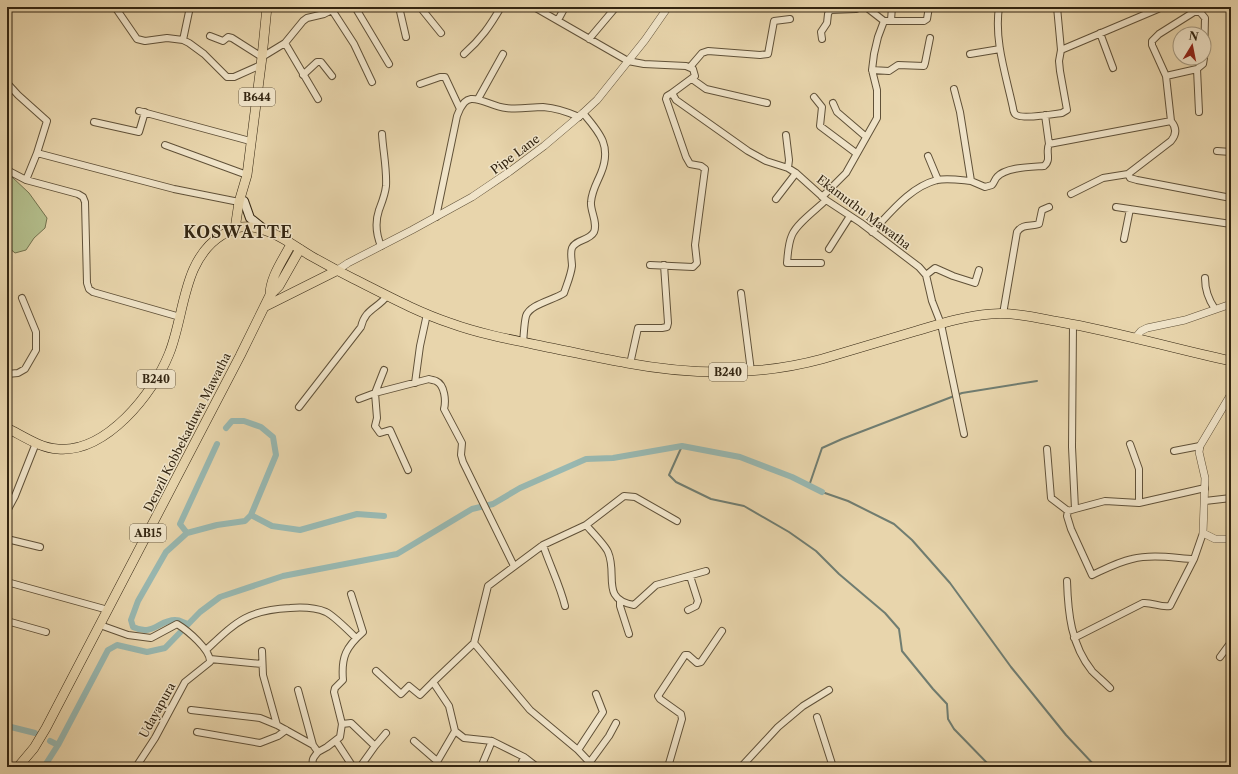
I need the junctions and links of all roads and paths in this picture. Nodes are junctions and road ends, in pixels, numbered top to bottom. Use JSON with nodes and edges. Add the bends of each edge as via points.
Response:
{"nodes":[{"id":1,"x":115,"y":7,"type":"edge"},
{"id":2,"x":190,"y":7,"type":"edge"},
{"id":3,"x":267,"y":7,"type":"edge"},
{"id":4,"x":355,"y":7,"type":"edge"},
{"id":5,"x":399,"y":7,"type":"edge"},
{"id":6,"x":420,"y":7,"type":"edge"},
{"id":7,"x":500,"y":7,"type":"edge"},
{"id":8,"x":534,"y":7,"type":"edge"},
{"id":9,"x":565,"y":7,"type":"edge"},
{"id":10,"x":616,"y":7,"type":"edge"},
{"id":11,"x":668,"y":7,"type":"edge"},
{"id":12,"x":861,"y":7,"type":"edge"},
{"id":13,"x":866,"y":7,"type":"edge"},
{"id":14,"x":892,"y":7,"type":"edge"},
{"id":15,"x":929,"y":7,"type":"edge"},
{"id":16,"x":999,"y":7,"type":"edge"},
{"id":17,"x":1057,"y":7,"type":"edge"},
{"id":18,"x":335,"y":8,"type":"edge"},
{"id":19,"x":1158,"y":9,"type":"dead end"},
{"id":20,"x":790,"y":19,"type":"dead end"},
{"id":21,"x":558,"y":20,"type":"junction"},
{"id":22,"x":888,"y":21,"type":"junction"},
{"id":23,"x":1205,"y":26,"type":"edge"},
{"id":24,"x":441,"y":33,"type":"dead end"},
{"id":25,"x":1100,"y":33,"type":"junction"},
{"id":26,"x":210,"y":36,"type":"dead end"},
{"id":27,"x":406,"y":37,"type":"dead end"},
{"id":28,"x":930,"y":38,"type":"dead end"},
{"id":29,"x":588,"y":39,"type":"junction"},
{"id":30,"x":822,"y":39,"type":"dead end"},
{"id":31,"x":183,"y":40,"type":"junction"},
{"id":32,"x":285,"y":43,"type":"junction"},
{"id":33,"x":1000,"y":49,"type":"junction"},
{"id":34,"x":1061,"y":50,"type":"junction"},
{"id":35,"x":464,"y":54,"type":"dead end"},
{"id":36,"x":503,"y":54,"type":"dead end"},
{"id":37,"x":970,"y":54,"type":"dead end"},
{"id":38,"x":262,"y":61,"type":"junction"},
{"id":39,"x":628,"y":62,"type":"junction"},
{"id":40,"x":388,"y":64,"type":"dead end"},
{"id":41,"x":1201,"y":66,"type":"edge"},
{"id":42,"x":690,"y":67,"type":"junction"},
{"id":43,"x":1113,"y":68,"type":"dead end"},
{"id":44,"x":1197,"y":69,"type":"junction"},
{"id":45,"x":872,"y":70,"type":"junction"},
{"id":46,"x":303,"y":75,"type":"junction"},
{"id":47,"x":332,"y":76,"type":"dead end"},
{"id":48,"x":1166,"y":76,"type":"junction"},
{"id":49,"x":692,"y":79,"type":"junction"},
{"id":50,"x":372,"y":82,"type":"dead end"},
{"id":51,"x":7,"y":83,"type":"edge"},
{"id":52,"x":420,"y":84,"type":"dead end"},
{"id":53,"x":954,"y":89,"type":"dead end"},
{"id":54,"x":672,"y":93,"type":"junction"},
{"id":55,"x":814,"y":97,"type":"dead end"},
{"id":56,"x":318,"y":99,"type":"dead end"},
{"id":57,"x":478,"y":99,"type":"junction"},
{"id":58,"x":767,"y":103,"type":"dead end"},
{"id":59,"x":833,"y":103,"type":"dead end"},
{"id":60,"x":460,"y":109,"type":"junction"},
{"id":61,"x":1199,"y":112,"type":"dead end"},
{"id":62,"x":581,"y":115,"type":"junction"},
{"id":63,"x":1045,"y":115,"type":"junction"},
{"id":64,"x":1170,"y":121,"type":"junction"},
{"id":65,"x":94,"y":122,"type":"dead end"},
{"id":66,"x":382,"y":134,"type":"dead end"},
{"id":67,"x":786,"y":136,"type":"dead end"},
{"id":68,"x":865,"y":136,"type":"junction"},
{"id":69,"x":250,"y":141,"type":"junction"},
{"id":70,"x":1049,"y":144,"type":"junction"},
{"id":71,"x":165,"y":145,"type":"dead end"},
{"id":72,"x":1217,"y":151,"type":"dead end"},
{"id":73,"x":1231,"y":152,"type":"edge"},
{"id":74,"x":37,"y":153,"type":"junction"},
{"id":75,"x":856,"y":153,"type":"junction"},
{"id":76,"x":928,"y":156,"type":"dead end"},
{"id":77,"x":788,"y":168,"type":"junction"},
{"id":78,"x":7,"y":170,"type":"edge"},
{"id":79,"x":796,"y":172,"type":"junction"},
{"id":80,"x":1128,"y":174,"type":"junction"},
{"id":81,"x":247,"y":175,"type":"junction"},
{"id":82,"x":26,"y":180,"type":"junction"},
{"id":83,"x":938,"y":180,"type":"junction"},
{"id":84,"x":971,"y":181,"type":"junction"},
{"id":85,"x":1071,"y":194,"type":"dead end"},
{"id":86,"x":1231,"y":198,"type":"edge"},
{"id":87,"x":776,"y":199,"type":"dead end"},
{"id":88,"x":824,"y":199,"type":"junction"},
{"id":89,"x":242,"y":202,"type":"junction"},
{"id":90,"x":1049,"y":207,"type":"dead end"},
{"id":91,"x":1116,"y":207,"type":"dead end"},
{"id":92,"x":1130,"y":209,"type":"junction"},
{"id":93,"x":850,"y":216,"type":"junction"},
{"id":94,"x":436,"y":218,"type":"junction"},
{"id":95,"x":1231,"y":224,"type":"edge"},
{"id":96,"x":238,"y":228,"type":"junction"},
{"id":97,"x":872,"y":232,"type":"junction"},
{"id":98,"x":270,"y":233,"type":"junction"},
{"id":99,"x":1124,"y":239,"type":"dead end"},
{"id":100,"x":292,"y":244,"type":"junction"},
{"id":101,"x":381,"y":246,"type":"junction"},
{"id":102,"x":300,"y":249,"type":"junction"},
{"id":103,"x":829,"y":249,"type":"dead end"},
{"id":104,"x":821,"y":263,"type":"dead end"},
{"id":105,"x":650,"y":265,"type":"dead end"},
{"id":106,"x":664,"y":265,"type":"junction"},
{"id":107,"x":336,"y":270,"type":"junction"},
{"id":108,"x":979,"y":270,"type":"dead end"},
{"id":109,"x":926,"y":276,"type":"junction"},
{"id":110,"x":1205,"y":278,"type":"dead end"},
{"id":111,"x":741,"y":293,"type":"dead end"},
{"id":112,"x":270,"y":295,"type":"junction"},
{"id":113,"x":387,"y":296,"type":"junction"},
{"id":114,"x":22,"y":298,"type":"dead end"},
{"id":115,"x":1231,"y":304,"type":"edge"},
{"id":116,"x":264,"y":307,"type":"junction"},
{"id":117,"x":1215,"y":309,"type":"junction"},
{"id":118,"x":427,"y":314,"type":"junction"},
{"id":119,"x":1003,"y":314,"type":"junction"},
{"id":120,"x":180,"y":317,"type":"junction"},
{"id":121,"x":941,"y":324,"type":"junction"},
{"id":122,"x":1073,"y":324,"type":"junction"},
{"id":123,"x":1136,"y":337,"type":"junction"},
{"id":124,"x":523,"y":342,"type":"junction"},
{"id":125,"x":1231,"y":361,"type":"edge"},
{"id":126,"x":630,"y":364,"type":"junction"},
{"id":127,"x":384,"y":370,"type":"dead end"},
{"id":128,"x":751,"y":371,"type":"junction"},
{"id":129,"x":7,"y":374,"type":"edge"},
{"id":130,"x":415,"y":383,"type":"junction"},
{"id":131,"x":375,"y":393,"type":"junction"},
{"id":132,"x":1231,"y":394,"type":"edge"},
{"id":133,"x":359,"y":399,"type":"dead end"},
{"id":134,"x":299,"y":407,"type":"dead end"},
{"id":135,"x":7,"y":428,"type":"edge"},
{"id":136,"x":964,"y":434,"type":"dead end"},
{"id":137,"x":36,"y":443,"type":"junction"},
{"id":138,"x":1130,"y":444,"type":"dead end"},
{"id":139,"x":1200,"y":446,"type":"junction"},
{"id":140,"x":1047,"y":449,"type":"dead end"},
{"id":141,"x":1174,"y":450,"type":"dead end"},
{"id":142,"x":408,"y":470,"type":"dead end"},
{"id":143,"x":1205,"y":488,"type":"junction"},
{"id":144,"x":1231,"y":498,"type":"edge"},
{"id":145,"x":1205,"y":501,"type":"junction"},
{"id":146,"x":1139,"y":503,"type":"junction"},
{"id":147,"x":1072,"y":510,"type":"junction"},
{"id":148,"x":7,"y":511,"type":"edge"},
{"id":149,"x":677,"y":520,"type":"dead end"},
{"id":150,"x":586,"y":525,"type":"junction"},
{"id":151,"x":1203,"y":533,"type":"junction"},
{"id":152,"x":7,"y":539,"type":"edge"},
{"id":153,"x":1231,"y":539,"type":"edge"},
{"id":154,"x":544,"y":545,"type":"junction"},
{"id":155,"x":40,"y":547,"type":"dead end"},
{"id":156,"x":1194,"y":559,"type":"junction"},
{"id":157,"x":514,"y":566,"type":"junction"},
{"id":158,"x":706,"y":571,"type":"dead end"},
{"id":159,"x":690,"y":576,"type":"junction"},
{"id":160,"x":1066,"y":581,"type":"dead end"},
{"id":161,"x":7,"y":582,"type":"edge"},
{"id":162,"x":351,"y":594,"type":"dead end"},
{"id":163,"x":620,"y":600,"type":"junction"},
{"id":164,"x":565,"y":606,"type":"dead end"},
{"id":165,"x":108,"y":610,"type":"junction"},
{"id":166,"x":688,"y":610,"type":"dead end"},
{"id":167,"x":7,"y":621,"type":"edge"},
{"id":168,"x":100,"y":625,"type":"junction"},
{"id":169,"x":722,"y":631,"type":"dead end"},
{"id":170,"x":46,"y":632,"type":"dead end"},
{"id":171,"x":629,"y":634,"type":"dead end"},
{"id":172,"x":356,"y":638,"type":"junction"},
{"id":173,"x":1074,"y":638,"type":"junction"},
{"id":174,"x":1231,"y":642,"type":"edge"},
{"id":175,"x":474,"y":643,"type":"junction"},
{"id":176,"x":206,"y":650,"type":"junction"},
{"id":177,"x":262,"y":651,"type":"dead end"},
{"id":178,"x":1220,"y":657,"type":"dead end"},
{"id":179,"x":210,"y":659,"type":"junction"},
{"id":180,"x":262,"y":664,"type":"junction"},
{"id":181,"x":376,"y":671,"type":"dead end"},
{"id":182,"x":433,"y":682,"type":"junction"},
{"id":183,"x":1110,"y":688,"type":"dead end"},
{"id":184,"x":298,"y":690,"type":"dead end"},
{"id":185,"x":829,"y":690,"type":"dead end"},
{"id":186,"x":596,"y":694,"type":"dead end"},
{"id":187,"x":191,"y":710,"type":"dead end"},
{"id":188,"x":817,"y":717,"type":"dead end"},
{"id":189,"x":616,"y":723,"type":"dead end"},
{"id":190,"x":342,"y":724,"type":"junction"},
{"id":191,"x":277,"y":725,"type":"junction"},
{"id":192,"x":286,"y":730,"type":"junction"},
{"id":193,"x":455,"y":731,"type":"junction"},
{"id":194,"x":197,"y":732,"type":"dead end"},
{"id":195,"x":386,"y":733,"type":"dead end"},
{"id":196,"x":336,"y":741,"type":"junction"},
{"id":197,"x":414,"y":741,"type":"dead end"},
{"id":198,"x":492,"y":741,"type":"junction"},
{"id":199,"x":313,"y":745,"type":"junction"},
{"id":200,"x":374,"y":746,"type":"junction"},
{"id":201,"x":578,"y":750,"type":"junction"},
{"id":202,"x":318,"y":752,"type":"junction"},
{"id":203,"x":524,"y":758,"type":"junction"},
{"id":204,"x":437,"y":761,"type":"junction"},
{"id":205,"x":592,"y":764,"type":"edge"},
{"id":206,"x":18,"y":767,"type":"edge"},
{"id":207,"x":136,"y":767,"type":"edge"},
{"id":208,"x":314,"y":767,"type":"edge"},
{"id":209,"x":353,"y":767,"type":"edge"},
{"id":210,"x":360,"y":767,"type":"edge"},
{"id":211,"x":434,"y":767,"type":"edge"},
{"id":212,"x":481,"y":767,"type":"edge"},
{"id":213,"x":520,"y":767,"type":"edge"},
{"id":214,"x":537,"y":767,"type":"edge"},
{"id":215,"x":668,"y":767,"type":"edge"},
{"id":216,"x":741,"y":767,"type":"edge"},
{"id":217,"x":833,"y":767,"type":"edge"}],
"edges":[{"from":1,"to":31,"type":"street","via":[[137,39]]},
{"from":2,"to":31,"type":"street"},
{"from":3,"to":38,"type":"main road","number":"B644"},
{"from":4,"to":40,"type":"street"},
{"from":5,"to":27,"type":"street"},
{"from":6,"to":24,"type":"street"},
{"from":7,"to":35,"type":"street","via":[[488,29]]},
{"from":8,"to":21,"type":"street"},
{"from":9,"to":21,"type":"street"},
{"from":10,"to":29,"type":"street"},
{"from":11,"to":39,"type":"street","name":"Pipe Lane"},
{"from":12,"to":30,"type":"street","via":[[830,10],[827,23],[821,32]]},
{"from":13,"to":22,"type":"street"},
{"from":14,"to":22,"type":"street"},
{"from":15,"to":22,"type":"street","via":[[927,20]]},
{"from":16,"to":33,"type":"street"},
{"from":17,"to":34,"type":"street"},
{"from":18,"to":32,"type":"street","via":[[307,18]]},
{"from":18,"to":50,"type":"street"},
{"from":19,"to":25,"type":"street"},
{"from":20,"to":42,"type":"street","via":[[774,20],[768,54],[708,51],[702,53]]},
{"from":21,"to":29,"type":"street"},
{"from":22,"to":45,"type":"street","via":[[878,37]]},
{"from":23,"to":48,"type":"street","via":[[1205,18],[1200,12],[1194,12],[1158,34],[1152,41]]},
{"from":25,"to":34,"type":"street"},
{"from":25,"to":43,"type":"street"},
{"from":26,"to":38,"type":"street","via":[[223,41],[228,37],[232,38]]},
{"from":28,"to":45,"type":"street","via":[[924,66],[898,65],[889,71]]},
{"from":29,"to":39,"type":"street"},
{"from":31,"to":38,"type":"street","via":[[204,54],[227,76],[234,77]]},
{"from":32,"to":38,"type":"street"},
{"from":32,"to":46,"type":"street"},
{"from":33,"to":37,"type":"street"},
{"from":33,"to":63,"type":"street","via":[[1014,113],[1023,116]]},
{"from":34,"to":63,"type":"street","via":[[1059,61],[1067,110]]},
{"from":36,"to":57,"type":"street"},
{"from":38,"to":69,"type":"main road","number":"B644"},
{"from":39,"to":42,"type":"street"},
{"from":39,"to":62,"type":"street","name":"Pipe Lane","via":[[597,100]]},
{"from":41,"to":44,"type":"street"},
{"from":42,"to":49,"type":"street","via":[[695,74]]},
{"from":44,"to":48,"type":"street"},
{"from":44,"to":61,"type":"street"},
{"from":45,"to":68,"type":"street","via":[[877,90],[876,118]]},
{"from":46,"to":47,"type":"street","via":[[317,62],[321,62]]},
{"from":46,"to":56,"type":"street"},
{"from":48,"to":64,"type":"street"},
{"from":49,"to":54,"type":"street"},
{"from":49,"to":58,"type":"street","via":[[706,89]]},
{"from":51,"to":74,"type":"street","via":[[47,120]]},
{"from":52,"to":60,"type":"street","via":[[440,76],[445,78]]},
{"from":53,"to":84,"type":"street"},
{"from":54,"to":77,"type":"street","name":"Ekamuthu Mawatha","via":[[676,100],[748,151],[766,161]]},
{"from":54,"to":106,"type":"street","via":[[666,96],[666,99],[686,157],[690,164],[705,169],[696,233],[697,263],[693,267]]},
{"from":55,"to":75,"type":"street","via":[[822,107],[820,126]]},
{"from":57,"to":60,"type":"street","via":[[469,99]]},
{"from":57,"to":62,"type":"street","via":[[506,108],[544,107]]},
{"from":59,"to":68,"type":"street","via":[[837,112]]},
{"from":60,"to":94,"type":"street"},
{"from":62,"to":94,"type":"street","name":"Pipe Lane","via":[[510,172],[472,198]]},
{"from":62,"to":124,"type":"street","via":[[598,130],[606,151],[601,174],[592,193],[595,226],[587,239],[576,243],[572,248],[572,268],[564,293],[528,312]]},
{"from":63,"to":70,"type":"street"},
{"from":64,"to":70,"type":"street"},
{"from":64,"to":80,"type":"street","via":[[1176,129],[1174,138]]},
{"from":65,"to":69,"type":"street","via":[[139,132],[142,111]]},
{"from":66,"to":101,"type":"street","via":[[386,186],[376,224]]},
{"from":67,"to":77,"type":"street"},
{"from":68,"to":75,"type":"street"},
{"from":69,"to":81,"type":"main road","number":"B644"},
{"from":70,"to":84,"type":"street","via":[[1049,160],[1044,166],[1003,172],[988,187]]},
{"from":71,"to":81,"type":"street"},
{"from":72,"to":73,"type":"street"},
{"from":74,"to":82,"type":"street"},
{"from":74,"to":89,"type":"street","via":[[174,189]]},
{"from":75,"to":88,"type":"street","via":[[846,173]]},
{"from":76,"to":83,"type":"street"},
{"from":77,"to":79,"type":"street","name":"Ekamuthu Mawatha"},
{"from":78,"to":82,"type":"street"},
{"from":79,"to":87,"type":"street"},
{"from":79,"to":88,"type":"street","name":"Ekamuthu Mawatha"},
{"from":80,"to":85,"type":"street","via":[[1103,178]]},
{"from":80,"to":86,"type":"street","via":[[1130,178],[1137,180]]},
{"from":81,"to":89,"type":"main road","number":"B644"},
{"from":82,"to":120,"type":"street","via":[[83,197],[89,289]]},
{"from":83,"to":84,"type":"street"},
{"from":83,"to":97,"type":"street","via":[[906,197]]},
{"from":88,"to":93,"type":"street","name":"Ekamuthu Mawatha"},
{"from":88,"to":104,"type":"street","via":[[792,233],[787,263]]},
{"from":89,"to":96,"type":"main road","number":"B644"},
{"from":89,"to":98,"type":"main road","via":[[250,218]]},
{"from":90,"to":119,"type":"street","via":[[1042,210],[1039,224],[1025,226],[1017,232]]},
{"from":91,"to":92,"type":"street"},
{"from":92,"to":95,"type":"street"},
{"from":92,"to":99,"type":"street"},
{"from":93,"to":97,"type":"street","name":"Ekamuthu Mawatha"},
{"from":93,"to":103,"type":"street"},
{"from":94,"to":101,"type":"street","name":"Pipe Lane"},
{"from":96,"to":98,"type":"main road","number":"B240","via":[[255,228]]},
{"from":96,"to":120,"type":"main road","number":"B240","via":[[218,238],[203,254],[190,278]]},
{"from":97,"to":109,"type":"street","name":"Ekamuthu Mawatha","via":[[919,267]]},
{"from":98,"to":100,"type":"main road","number":"B240"},
{"from":100,"to":102,"type":"main road","number":"B240"},
{"from":100,"to":112,"type":"main road","name":"Denzil Kobbekaduwa Mawatha","number":"AB15","via":[[272,280]]},
{"from":101,"to":107,"type":"street","name":"Pipe Lane"},
{"from":102,"to":107,"type":"main road","number":"B240"},
{"from":102,"to":112,"type":"main road","name":"Denzil Kobbekaduwa Mawatha","number":"AB15","via":[[279,286]]},
{"from":105,"to":106,"type":"street"},
{"from":106,"to":126,"type":"street","via":[[667,327],[638,328]]},
{"from":107,"to":113,"type":"main road","number":"B240"},
{"from":107,"to":116,"type":"main road"},
{"from":108,"to":109,"type":"street","via":[[975,284],[935,268]]},
{"from":109,"to":121,"type":"street"},
{"from":110,"to":117,"type":"street","via":[[1205,290]]},
{"from":111,"to":128,"type":"street"},
{"from":112,"to":116,"type":"main road","name":"Denzil Kobbekaduwa Mawatha","number":"AB15"},
{"from":113,"to":118,"type":"main road","number":"B240"},
{"from":113,"to":134,"type":"street","via":[[382,303],[367,313],[360,327]]},
{"from":114,"to":129,"type":"street","via":[[36,332],[36,350],[25,369],[18,374]]},
{"from":115,"to":117,"type":"street"},
{"from":116,"to":165,"type":"main road","name":"Denzil Kobbekaduwa Mawatha","number":"AB15"},
{"from":117,"to":123,"type":"street","via":[[1185,320],[1147,328]]},
{"from":118,"to":124,"type":"main road","number":"B240","via":[[463,328]]},
{"from":118,"to":130,"type":"street"},
{"from":119,"to":121,"type":"main road","number":"B240","via":[[971,317]]},
{"from":119,"to":122,"type":"main road","number":"B240"},
{"from":120,"to":137,"type":"main road","number":"B240","via":[[169,354],[156,378],[140,400],[113,428],[96,441],[72,449],[53,449]]},
{"from":121,"to":128,"type":"main road","number":"B240","via":[[819,360]]},
{"from":121,"to":136,"type":"street"},
{"from":122,"to":123,"type":"main road","number":"B240"},
{"from":122,"to":147,"type":"street"},
{"from":123,"to":125,"type":"main road","number":"B240"},
{"from":124,"to":126,"type":"main road","number":"B240"},
{"from":126,"to":128,"type":"main road","number":"B240","via":[[694,371]]},
{"from":127,"to":131,"type":"street"},
{"from":130,"to":131,"type":"street"},
{"from":130,"to":157,"type":"street","via":[[429,379],[441,385],[446,401],[444,409],[462,443],[463,462]]},
{"from":131,"to":133,"type":"street"},
{"from":131,"to":142,"type":"street","via":[[375,426],[380,433],[390,430]]},
{"from":132,"to":139,"type":"street"},
{"from":135,"to":137,"type":"main road","number":"B240"},
{"from":137,"to":148,"type":"street"},
{"from":138,"to":146,"type":"street","via":[[1138,469]]},
{"from":139,"to":141,"type":"street"},
{"from":139,"to":143,"type":"street"},
{"from":140,"to":147,"type":"street","via":[[1051,498]]},
{"from":143,"to":145,"type":"street"},
{"from":143,"to":146,"type":"street"},
{"from":144,"to":145,"type":"street"},
{"from":145,"to":151,"type":"street"},
{"from":146,"to":147,"type":"street","via":[[1105,502]]},
{"from":147,"to":156,"type":"street","via":[[1067,516],[1071,529],[1092,575],[1133,558]]},
{"from":149,"to":150,"type":"street","via":[[635,497],[624,496]]},
{"from":150,"to":154,"type":"street"},
{"from":150,"to":163,"type":"street","via":[[608,552],[612,588]]},
{"from":151,"to":153,"type":"street","via":[[1215,539]]},
{"from":151,"to":156,"type":"street"},
{"from":152,"to":155,"type":"street"},
{"from":154,"to":157,"type":"street"},
{"from":154,"to":164,"type":"street"},
{"from":156,"to":173,"type":"street","via":[[1170,606],[1143,603]]},
{"from":157,"to":175,"type":"street","via":[[488,586]]},
{"from":158,"to":159,"type":"street"},
{"from":159,"to":163,"type":"street","via":[[656,585],[634,605],[625,604]]},
{"from":159,"to":166,"type":"street","via":[[698,601],[696,606]]},
{"from":160,"to":173,"type":"street","via":[[1068,614]]},
{"from":161,"to":165,"type":"street"},
{"from":162,"to":172,"type":"street","via":[[363,628],[363,632]]},
{"from":163,"to":171,"type":"street"},
{"from":165,"to":168,"type":"main road","name":"Denzil Kobbekaduwa Mawatha","number":"AB15"},
{"from":167,"to":170,"type":"street"},
{"from":168,"to":176,"type":"street","via":[[128,635],[152,638],[177,624]]},
{"from":168,"to":206,"type":"main road","name":"Denzil Kobbekaduwa Mawatha","number":"AB15","via":[[46,728]]},
{"from":169,"to":215,"type":"street","via":[[700,662],[697,663],[688,655],[684,655],[658,696],[681,714],[682,719]]},
{"from":172,"to":176,"type":"street","via":[[327,612],[307,607],[271,609],[252,614],[233,625]]},
{"from":172,"to":190,"type":"street","via":[[343,656],[343,680],[334,692]]},
{"from":173,"to":183,"type":"street","via":[[1081,654]]},
{"from":174,"to":178,"type":"street"},
{"from":175,"to":182,"type":"street"},
{"from":175,"to":201,"type":"street","via":[[530,710]]},
{"from":176,"to":179,"type":"street"},
{"from":177,"to":180,"type":"street"},
{"from":179,"to":180,"type":"street"},
{"from":179,"to":207,"type":"street","name":"Udayapura","via":[[210,662],[185,682],[156,738]]},
{"from":180,"to":191,"type":"street"},
{"from":181,"to":182,"type":"street","via":[[400,694],[409,686],[420,695]]},
{"from":182,"to":193,"type":"street","via":[[449,706]]},
{"from":184,"to":199,"type":"street"},
{"from":185,"to":216,"type":"street","via":[[803,706],[778,727]]},
{"from":186,"to":201,"type":"street","via":[[603,712]]},
{"from":187,"to":191,"type":"street","via":[[260,718]]},
{"from":188,"to":217,"type":"street"},
{"from":189,"to":205,"type":"street"},
{"from":190,"to":196,"type":"street","via":[[340,737]]},
{"from":190,"to":200,"type":"street","via":[[351,723]]},
{"from":191,"to":192,"type":"street"},
{"from":192,"to":194,"type":"street","via":[[260,743]]},
{"from":192,"to":199,"type":"street"},
{"from":193,"to":198,"type":"street","via":[[464,738]]},
{"from":193,"to":204,"type":"street"},
{"from":195,"to":200,"type":"street"},
{"from":196,"to":202,"type":"street"},
{"from":196,"to":209,"type":"street"},
{"from":197,"to":204,"type":"street"},
{"from":198,"to":203,"type":"street"},
{"from":198,"to":212,"type":"street"},
{"from":199,"to":202,"type":"street"},
{"from":200,"to":210,"type":"street"},
{"from":201,"to":205,"type":"street"},
{"from":202,"to":208,"type":"street","via":[[312,758]]},
{"from":203,"to":213,"type":"street"},
{"from":203,"to":214,"type":"street"},
{"from":204,"to":211,"type":"street"}]}
